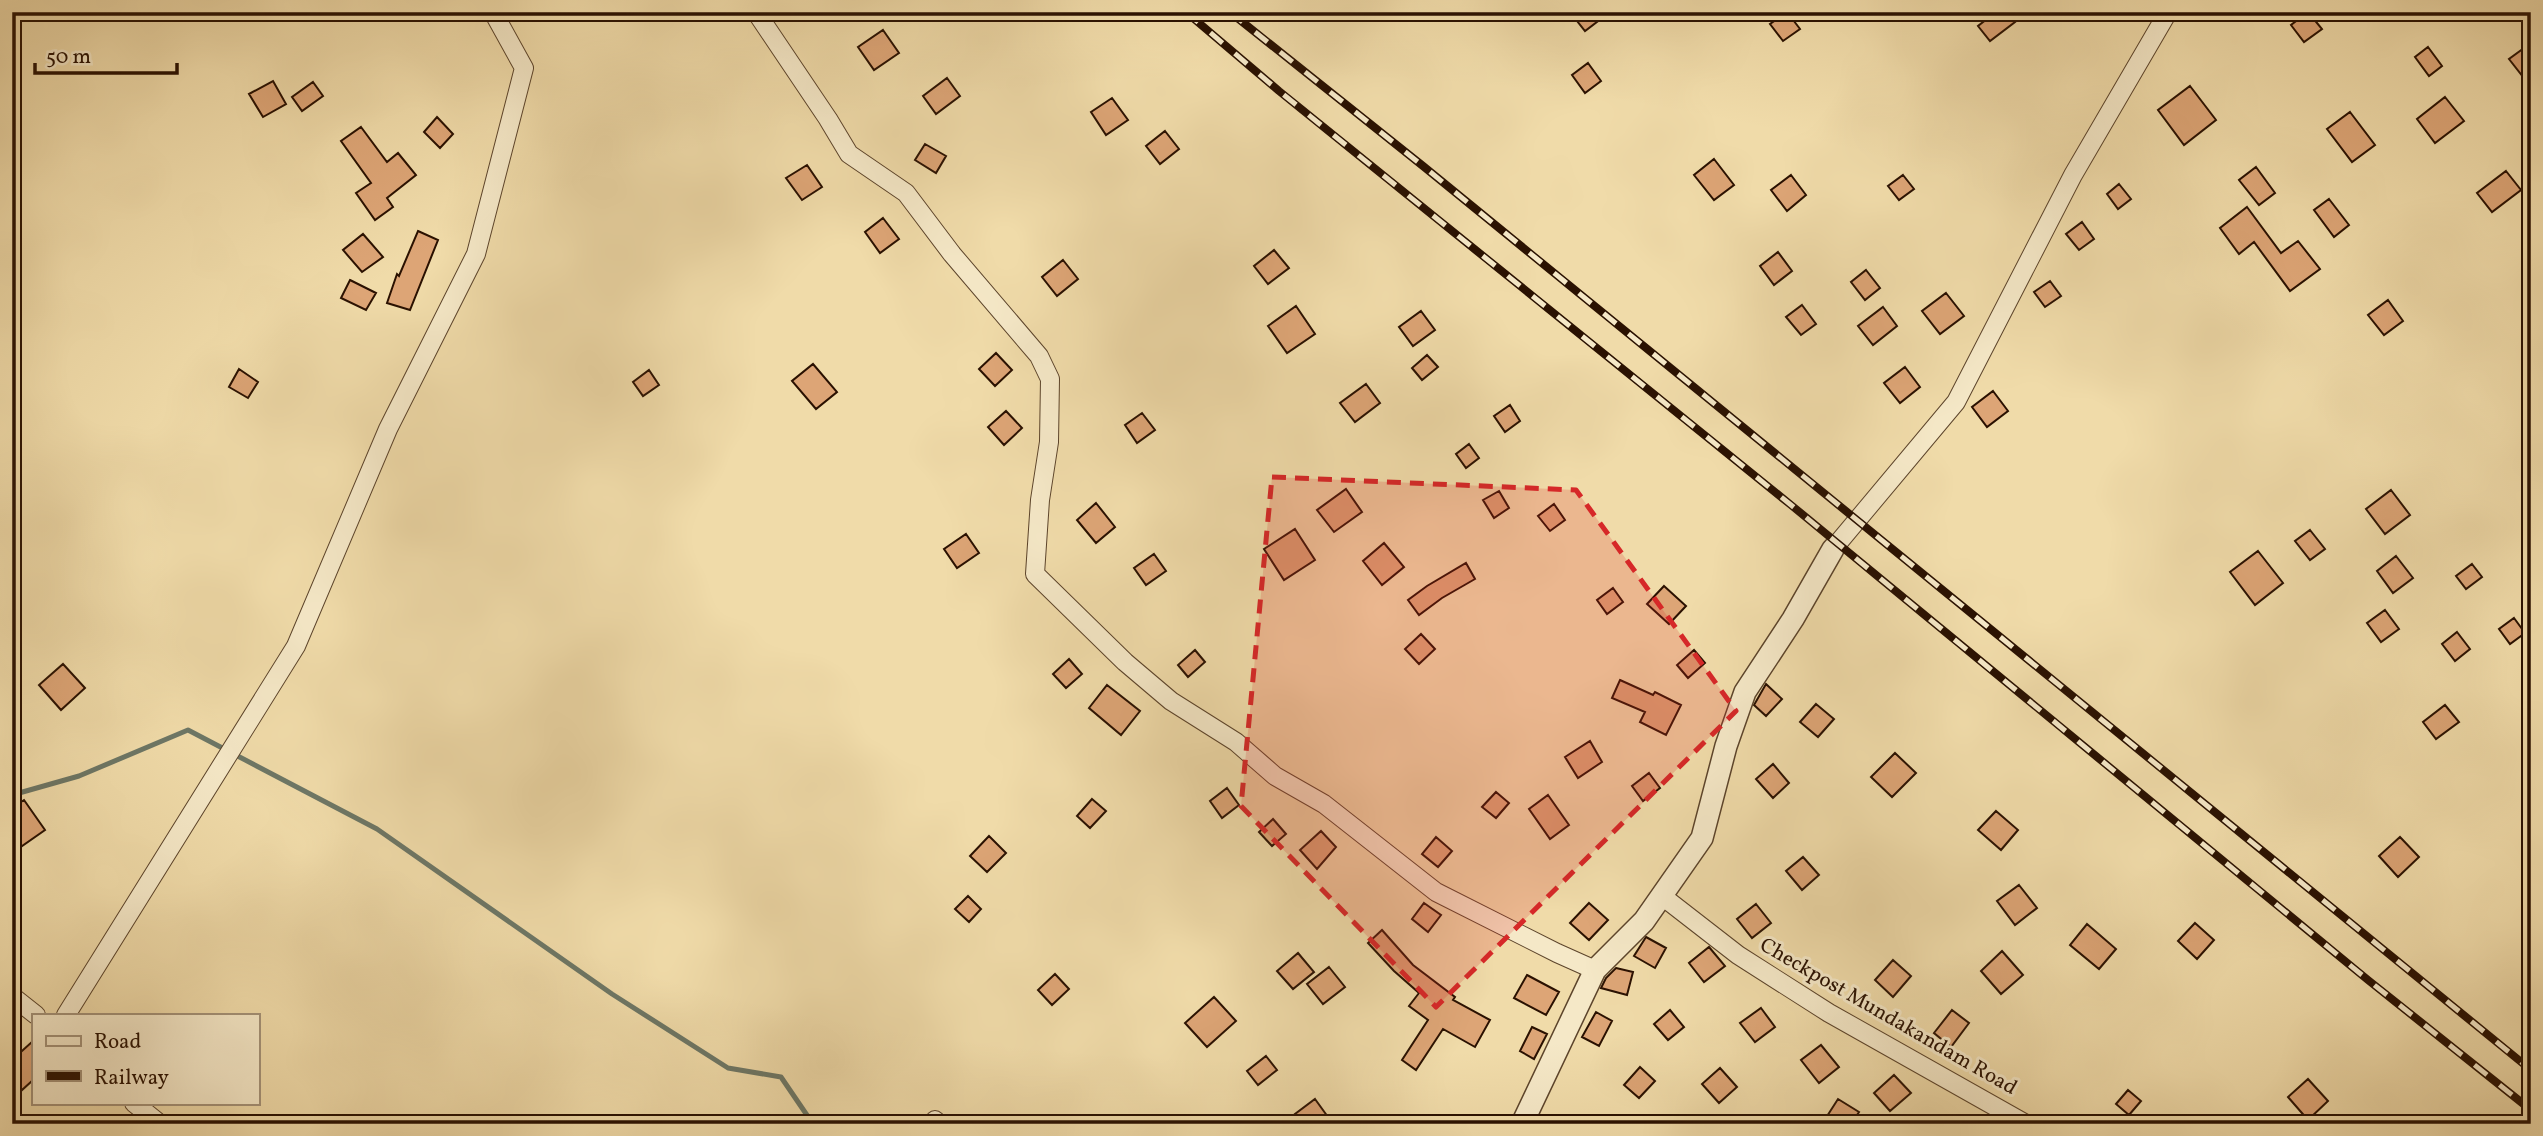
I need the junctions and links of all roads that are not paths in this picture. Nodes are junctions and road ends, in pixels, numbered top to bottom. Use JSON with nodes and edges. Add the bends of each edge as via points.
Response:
{"nodes":[{"id":1,"x":493,"y":12,"type":"edge"},
{"id":2,"x":756,"y":12,"type":"edge"},
{"id":3,"x":2168,"y":12,"type":"edge"},
{"id":4,"x":1833,"y":549,"type":"joint"},
{"id":5,"x":1662,"y":896,"type":"junction"},
{"id":6,"x":1595,"y":970,"type":"junction"},
{"id":7,"x":12,"y":996,"type":"edge"},
{"id":8,"x":35,"y":1014,"type":"edge"},
{"id":9,"x":67,"y":1014,"type":"edge"},
{"id":10,"x":135,"y":1104,"type":"edge"},
{"id":11,"x":160,"y":1124,"type":"edge"},
{"id":12,"x":1522,"y":1124,"type":"edge"},
{"id":13,"x":2026,"y":1124,"type":"edge"}],
"edges":[{"from":1,"to":9,"type":"street","via":[[524,68],[476,254],[388,429],[296,646]]},
{"from":2,"to":6,"type":"street","via":[[849,154],[906,193],[1039,356],[1050,379],[1035,575],[1171,701],[1236,742],[1275,776],[1324,804],[1436,892]]},
{"from":3,"to":4,"type":"street","via":[[2073,175],[1956,402]]},
{"from":4,"to":5,"type":"street","via":[[1745,692],[1702,838]]},
{"from":5,"to":6,"type":"street"},
{"from":5,"to":13,"type":"street","name":"Checkpost Mundakandam Road","via":[[1738,955],[1829,1013]]},
{"from":6,"to":12,"type":"street"},
{"from":7,"to":8,"type":"street"},
{"from":10,"to":11,"type":"street"}]}
